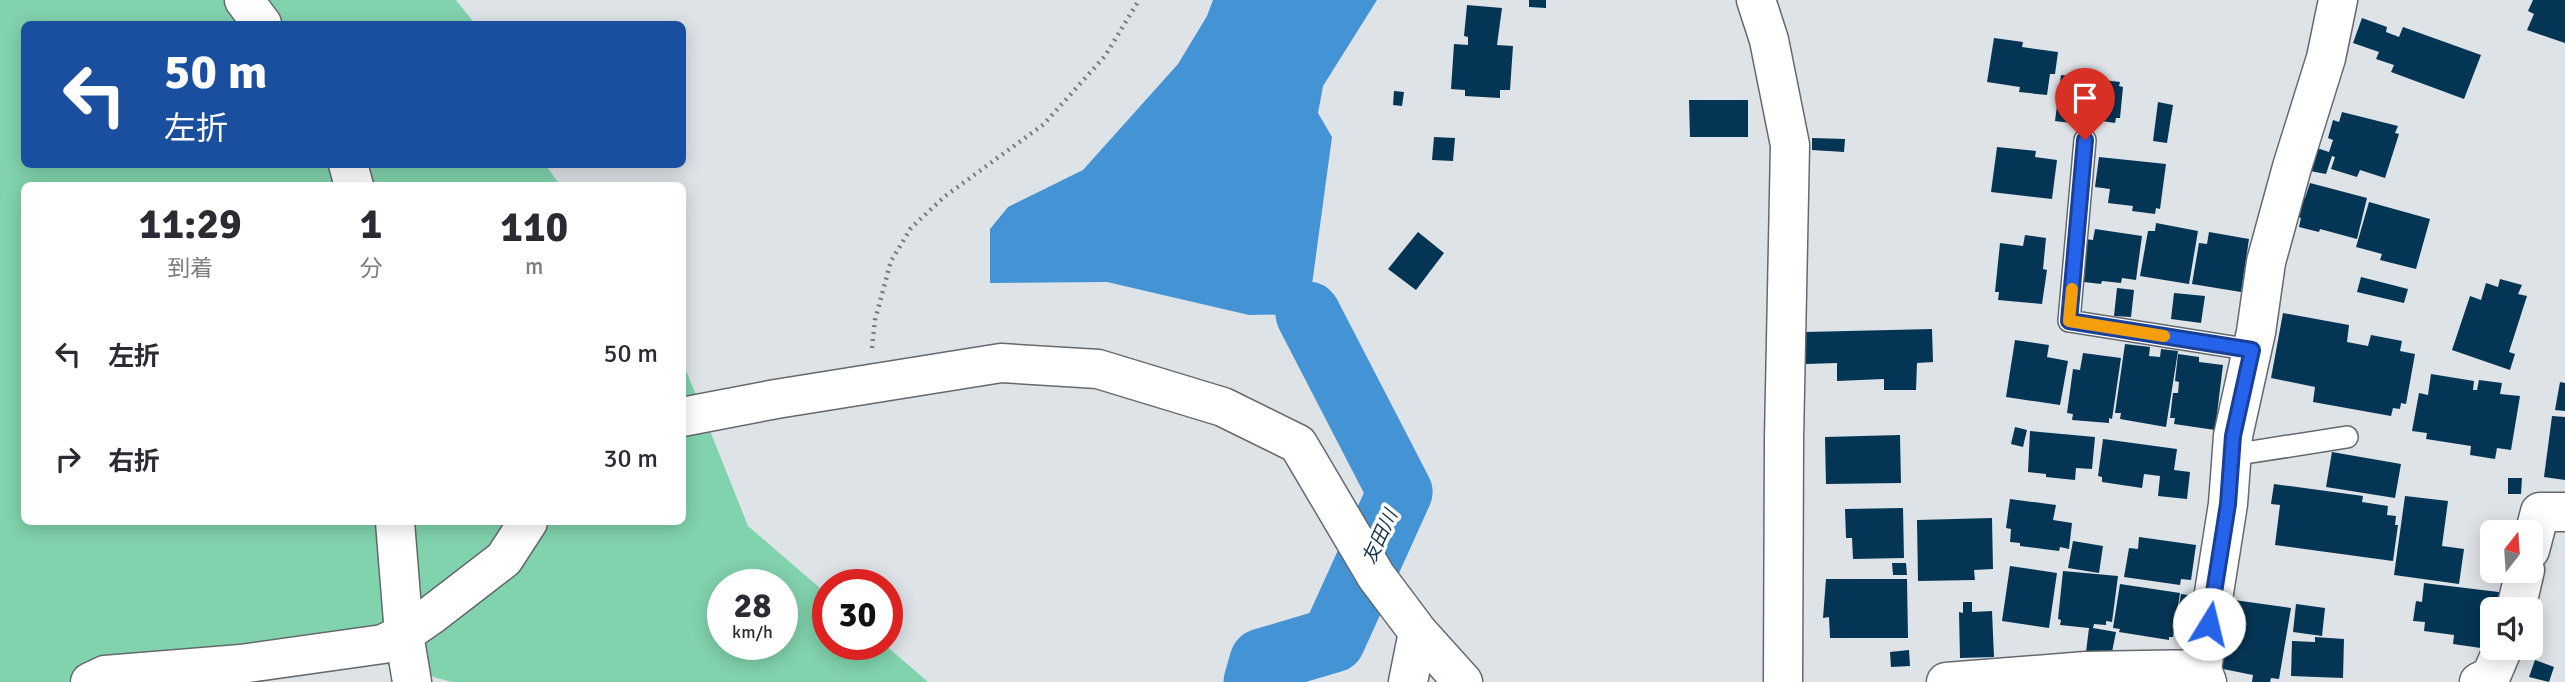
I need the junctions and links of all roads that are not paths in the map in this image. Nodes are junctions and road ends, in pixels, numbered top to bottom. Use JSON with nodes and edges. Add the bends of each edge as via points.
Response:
{"nodes":[{"id":1,"x":244,"y":0,"type":"edge"},
{"id":2,"x":1756,"y":0,"type":"edge"},
{"id":3,"x":2338,"y":0,"type":"edge"},
{"id":4,"x":260,"y":21,"type":"edge"},
{"id":5,"x":2085,"y":140,"type":"dead end"},
{"id":6,"x":2252,"y":350,"type":"junction"},
{"id":7,"x":686,"y":416,"type":"edge"},
{"id":8,"x":2347,"y":437,"type":"dead end"},
{"id":9,"x":2232,"y":455,"type":"junction"},
{"id":10,"x":2565,"y":512,"type":"edge"},
{"id":11,"x":2538,"y":520,"type":"edge"},
{"id":12,"x":395,"y":525,"type":"edge"},
{"id":13,"x":526,"y":525,"type":"edge"},
{"id":14,"x":1418,"y":632,"type":"junction"},
{"id":15,"x":404,"y":634,"type":"junction"},
{"id":16,"x":2498,"y":660,"type":"edge"},
{"id":17,"x":2205,"y":676,"type":"edge"},
{"id":18,"x":90,"y":682,"type":"edge"},
{"id":19,"x":412,"y":682,"type":"edge"},
{"id":20,"x":1408,"y":682,"type":"edge"},
{"id":21,"x":1464,"y":682,"type":"edge"},
{"id":22,"x":1783,"y":682,"type":"edge"},
{"id":23,"x":1946,"y":682,"type":"edge"},
{"id":24,"x":2479,"y":682,"type":"edge"}],
"edges":[{"from":1,"to":4,"type":"street"},
{"from":2,"to":22,"type":"street","via":[[1769,40],[1790,145]]},
{"from":3,"to":6,"type":"street","via":[[2326,58],[2266,262]]},
{"from":5,"to":6,"type":"lane","via":[[2069,321]]},
{"from":6,"to":9,"type":"street"},
{"from":7,"to":14,"type":"street","via":[[1001,363],[1098,369],[1223,407],[1298,444],[1368,561]]},
{"from":8,"to":9,"type":"lane"},
{"from":9,"to":17,"type":"street"},
{"from":10,"to":11,"type":"street","via":[[2540,513]]},
{"from":12,"to":15,"type":"street"},
{"from":13,"to":15,"type":"street","via":[[504,559]]},
{"from":14,"to":20,"type":"street"},
{"from":14,"to":21,"type":"street"},
{"from":15,"to":18,"type":"street","via":[[383,644],[241,664],[105,675]]},
{"from":15,"to":19,"type":"street"},
{"from":16,"to":24,"type":"street","via":[[2491,676]]},
{"from":17,"to":23,"type":"street","via":[[2086,671]]}]}
